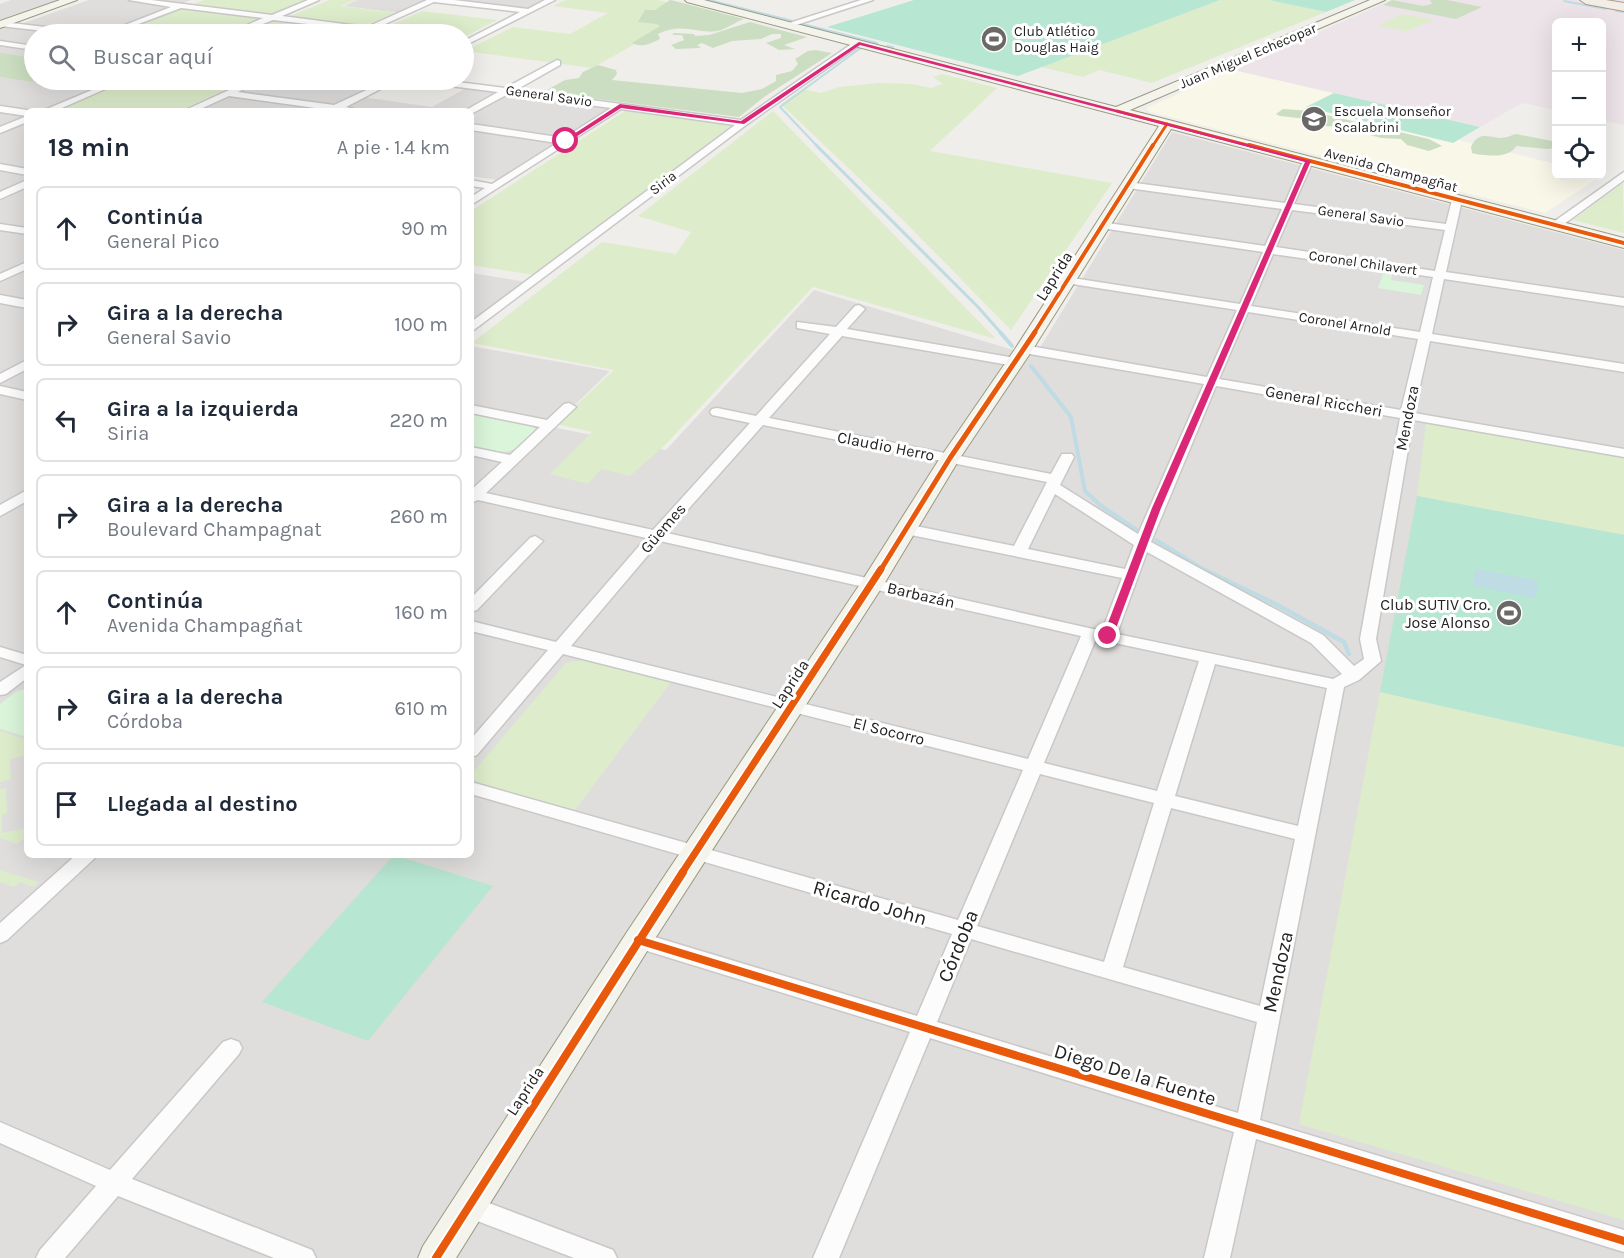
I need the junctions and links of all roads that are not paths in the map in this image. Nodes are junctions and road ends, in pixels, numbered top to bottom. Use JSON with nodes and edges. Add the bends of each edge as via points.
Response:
{"nodes":[{"id":1,"x":71,"y":0,"type":"edge"},
{"id":2,"x":133,"y":0,"type":"edge"},
{"id":3,"x":196,"y":0,"type":"edge"},
{"id":4,"x":315,"y":0,"type":"edge"},
{"id":5,"x":434,"y":0,"type":"edge"},
{"id":6,"x":551,"y":0,"type":"edge"},
{"id":7,"x":691,"y":0,"type":"edge"},
{"id":8,"x":869,"y":0,"type":"edge"},
{"id":9,"x":1379,"y":0,"type":"edge"},
{"id":10,"x":1586,"y":0,"type":"edge"},
{"id":11,"x":181,"y":6,"type":"junction"},
{"id":12,"x":1624,"y":7,"type":"edge"},
{"id":13,"x":528,"y":11,"type":"junction"},
{"id":14,"x":272,"y":18,"type":"junction"},
{"id":15,"x":1,"y":24,"type":"edge"},
{"id":16,"x":133,"y":24,"type":"edge"},
{"id":17,"x":257,"y":24,"type":"edge"},
{"id":18,"x":324,"y":24,"type":"edge"},
{"id":19,"x":379,"y":24,"type":"edge"},
{"id":20,"x":787,"y":25,"type":"junction"},
{"id":21,"x":24,"y":27,"type":"edge"},
{"id":22,"x":474,"y":39,"type":"edge"},
{"id":23,"x":0,"y":43,"type":"edge"},
{"id":24,"x":859,"y":43,"type":"junction"},
{"id":25,"x":24,"y":47,"type":"edge"},
{"id":26,"x":557,"y":63,"type":"dead end"},
{"id":27,"x":474,"y":86,"type":"edge"},
{"id":28,"x":98,"y":90,"type":"edge"},
{"id":29,"x":235,"y":90,"type":"edge"},
{"id":30,"x":374,"y":90,"type":"edge"},
{"id":31,"x":508,"y":91,"type":"junction"},
{"id":32,"x":228,"y":93,"type":"junction"},
{"id":33,"x":620,"y":106,"type":"junction"},
{"id":34,"x":54,"y":108,"type":"edge"},
{"id":35,"x":195,"y":108,"type":"edge"},
{"id":36,"x":321,"y":108,"type":"edge"},
{"id":37,"x":337,"y":108,"type":"edge"},
{"id":38,"x":0,"y":109,"type":"edge"},
{"id":39,"x":474,"y":109,"type":"edge"},
{"id":40,"x":1117,"y":111,"type":"junction"},
{"id":41,"x":24,"y":113,"type":"edge"},
{"id":42,"x":24,"y":120,"type":"edge"},
{"id":43,"x":742,"y":123,"type":"junction"},
{"id":44,"x":1167,"y":124,"type":"junction"},
{"id":45,"x":474,"y":127,"type":"edge"},
{"id":46,"x":0,"y":130,"type":"edge"},
{"id":47,"x":566,"y":141,"type":"junction"},
{"id":48,"x":1308,"y":161,"type":"junction"},
{"id":49,"x":0,"y":167,"type":"edge"},
{"id":50,"x":24,"y":171,"type":"edge"},
{"id":51,"x":1622,"y":178,"type":"edge"},
{"id":52,"x":24,"y":184,"type":"edge"},
{"id":53,"x":474,"y":184,"type":"edge"},
{"id":54,"x":1128,"y":185,"type":"junction"},
{"id":55,"x":494,"y":187,"type":"junction"},
{"id":56,"x":0,"y":196,"type":"edge"},
{"id":57,"x":474,"y":200,"type":"edge"},
{"id":58,"x":1457,"y":200,"type":"junction"},
{"id":59,"x":1288,"y":206,"type":"junction"},
{"id":60,"x":1101,"y":225,"type":"junction"},
{"id":61,"x":1556,"y":225,"type":"junction"},
{"id":62,"x":0,"y":227,"type":"edge"},
{"id":63,"x":1451,"y":228,"type":"junction"},
{"id":64,"x":24,"y":231,"type":"edge"},
{"id":65,"x":1624,"y":243,"type":"edge"},
{"id":66,"x":1269,"y":249,"type":"junction"},
{"id":67,"x":24,"y":266,"type":"edge"},
{"id":68,"x":1441,"y":274,"type":"junction"},
{"id":69,"x":0,"y":278,"type":"edge"},
{"id":70,"x":1066,"y":280,"type":"junction"},
{"id":71,"x":0,"y":299,"type":"edge"},
{"id":72,"x":1624,"y":302,"type":"edge"},
{"id":73,"x":24,"y":303,"type":"edge"},
{"id":74,"x":1245,"y":308,"type":"junction"},
{"id":75,"x":859,"y":309,"type":"dead end"},
{"id":76,"x":474,"y":310,"type":"edge"},
{"id":77,"x":490,"y":313,"type":"junction"},
{"id":78,"x":801,"y":325,"type":"dead end"},
{"id":79,"x":474,"y":326,"type":"edge"},
{"id":80,"x":838,"y":332,"type":"junction"},
{"id":81,"x":1425,"y":336,"type":"junction"},
{"id":82,"x":1019,"y":356,"type":"junction"},
{"id":83,"x":24,"y":366,"type":"edge"},
{"id":84,"x":1624,"y":368,"type":"edge"},
{"id":85,"x":0,"y":379,"type":"edge"},
{"id":86,"x":1212,"y":382,"type":"junction"},
{"id":87,"x":0,"y":390,"type":"edge"},
{"id":88,"x":24,"y":395,"type":"edge"},
{"id":89,"x":568,"y":407,"type":"dead end"},
{"id":90,"x":474,"y":410,"type":"edge"},
{"id":91,"x":717,"y":412,"type":"dead end"},
{"id":92,"x":1407,"y":415,"type":"junction"},
{"id":93,"x":758,"y":420,"type":"junction"},
{"id":94,"x":550,"y":425,"type":"junction"},
{"id":95,"x":474,"y":452,"type":"edge"},
{"id":96,"x":1624,"y":453,"type":"edge"},
{"id":97,"x":1067,"y":458,"type":"dead end"},
{"id":98,"x":950,"y":459,"type":"junction"},
{"id":99,"x":513,"y":460,"type":"junction"},
{"id":100,"x":1054,"y":483,"type":"junction"},
{"id":101,"x":474,"y":494,"type":"edge"},
{"id":102,"x":474,"y":496,"type":"edge"},
{"id":103,"x":0,"y":498,"type":"edge"},
{"id":104,"x":23,"y":498,"type":"edge"},
{"id":105,"x":0,"y":512,"type":"edge"},
{"id":106,"x":906,"y":529,"type":"junction"},
{"id":107,"x":656,"y":536,"type":"junction"},
{"id":108,"x":535,"y":541,"type":"dead end"},
{"id":109,"x":1143,"y":544,"type":"junction"},
{"id":110,"x":1019,"y":552,"type":"junction"},
{"id":111,"x":1131,"y":575,"type":"junction"},
{"id":112,"x":872,"y":584,"type":"junction"},
{"id":113,"x":474,"y":604,"type":"edge"},
{"id":114,"x":474,"y":627,"type":"edge"},
{"id":115,"x":1099,"y":635,"type":"junction"},
{"id":116,"x":561,"y":648,"type":"junction"},
{"id":117,"x":0,"y":652,"type":"edge"},
{"id":118,"x":1208,"y":658,"type":"junction"},
{"id":119,"x":24,"y":659,"type":"edge"},
{"id":120,"x":24,"y":672,"type":"edge"},
{"id":121,"x":1344,"y":680,"type":"junction"},
{"id":122,"x":0,"y":690,"type":"edge"},
{"id":123,"x":791,"y":706,"type":"junction"},
{"id":124,"x":474,"y":748,"type":"edge"},
{"id":125,"x":1034,"y":767,"type":"junction"},
{"id":126,"x":474,"y":789,"type":"edge"},
{"id":127,"x":1166,"y":800,"type":"junction"},
{"id":128,"x":1307,"y":835,"type":"junction"},
{"id":129,"x":697,"y":853,"type":"junction"},
{"id":130,"x":85,"y":858,"type":"edge"},
{"id":131,"x":964,"y":930,"type":"junction"},
{"id":132,"x":0,"y":935,"type":"edge"},
{"id":133,"x":638,"y":940,"type":"junction"},
{"id":134,"x":1111,"y":972,"type":"junction"},
{"id":135,"x":1268,"y":1017,"type":"junction"},
{"id":136,"x":924,"y":1028,"type":"junction"},
{"id":137,"x":231,"y":1048,"type":"dead end"},
{"id":138,"x":1246,"y":1127,"type":"junction"},
{"id":139,"x":0,"y":1132,"type":"edge"},
{"id":140,"x":114,"y":1182,"type":"junction"},
{"id":141,"x":468,"y":1206,"type":"junction"},
{"id":142,"x":1624,"y":1241,"type":"edge"},
{"id":143,"x":49,"y":1258,"type":"edge"},
{"id":144,"x":303,"y":1258,"type":"edge"},
{"id":145,"x":436,"y":1258,"type":"edge"},
{"id":146,"x":604,"y":1258,"type":"edge"},
{"id":147,"x":826,"y":1258,"type":"edge"},
{"id":148,"x":1217,"y":1258,"type":"edge"}],
"edges":[{"from":1,"to":15,"type":"street"},
{"from":2,"to":11,"type":"street"},
{"from":3,"to":11,"type":"street"},
{"from":4,"to":14,"type":"street"},
{"from":5,"to":13,"type":"street"},
{"from":5,"to":19,"type":"street"},
{"from":6,"to":13,"type":"street"},
{"from":7,"to":20,"type":"street","name":"Avenida Champagñat"},
{"from":8,"to":20,"type":"street"},
{"from":9,"to":40,"type":"street","name":"Juan Miguel Echecopar"},
{"from":10,"to":12,"type":"main road"},
{"from":11,"to":14,"type":"street"},
{"from":11,"to":16,"type":"street"},
{"from":13,"to":22,"type":"street"},
{"from":14,"to":17,"type":"street"},
{"from":14,"to":18,"type":"street"},
{"from":15,"to":21,"type":"street"},
{"from":20,"to":24,"type":"street","name":"Avenida Champagñat"},
{"from":23,"to":25,"type":"street"},
{"from":24,"to":40,"type":"street","name":"Avenida Champagñat"},
{"from":24,"to":43,"type":"street","name":"Siria"},
{"from":26,"to":31,"type":"street"},
{"from":27,"to":31,"type":"street","name":"General Savio"},
{"from":28,"to":34,"type":"street"},
{"from":29,"to":32,"type":"street"},
{"from":30,"to":37,"type":"street"},
{"from":31,"to":33,"type":"street","name":"General Savio"},
{"from":31,"to":39,"type":"street"},
{"from":32,"to":35,"type":"street"},
{"from":32,"to":36,"type":"street"},
{"from":33,"to":43,"type":"street","name":"General Savio"},
{"from":33,"to":47,"type":"street"},
{"from":38,"to":41,"type":"street"},
{"from":40,"to":44,"type":"street","name":"Avenida Champagñat"},
{"from":42,"to":46,"type":"street"},
{"from":43,"to":77,"type":"street","name":"Siria"},
{"from":44,"to":48,"type":"street","name":"Avenida Champagñat"},
{"from":44,"to":54,"type":"street","name":"Laprida"},
{"from":45,"to":47,"type":"street"},
{"from":47,"to":55,"type":"street"},
{"from":48,"to":58,"type":"street","name":"Avenida Champagñat"},
{"from":48,"to":59,"type":"street","name":"Córdoba"},
{"from":49,"to":50,"type":"street"},
{"from":51,"to":61,"type":"street"},
{"from":52,"to":56,"type":"street"},
{"from":53,"to":55,"type":"street"},
{"from":54,"to":59,"type":"street","name":"General Savio"},
{"from":54,"to":60,"type":"street","name":"Laprida"},
{"from":55,"to":57,"type":"street"},
{"from":58,"to":61,"type":"street","name":"Avenida Champagñat"},
{"from":58,"to":63,"type":"street","name":"Mendoza"},
{"from":59,"to":63,"type":"street","name":"General Savio"},
{"from":59,"to":66,"type":"street","name":"Córdoba"},
{"from":60,"to":66,"type":"street","name":"Coronel Chilavert"},
{"from":60,"to":70,"type":"street","name":"Laprida"},
{"from":61,"to":65,"type":"street","name":"Avenida Champagñat"},
{"from":62,"to":64,"type":"street"},
{"from":63,"to":68,"type":"street","name":"Mendoza"},
{"from":66,"to":68,"type":"street","name":"Coronel Chilavert"},
{"from":66,"to":74,"type":"street","name":"Córdoba"},
{"from":67,"to":69,"type":"street"},
{"from":68,"to":72,"type":"street","name":"Coronel Chilavert"},
{"from":68,"to":81,"type":"street","name":"Mendoza"},
{"from":70,"to":74,"type":"street","name":"Coronel Arnold"},
{"from":70,"to":82,"type":"street","name":"Laprida"},
{"from":71,"to":73,"type":"street"},
{"from":74,"to":81,"type":"street","name":"Coronel Arnold"},
{"from":74,"to":86,"type":"street","name":"Córdoba"},
{"from":75,"to":80,"type":"street","name":"Güemes"},
{"from":76,"to":77,"type":"street"},
{"from":77,"to":79,"type":"street","name":"Siria"},
{"from":78,"to":80,"type":"street","name":"General Riccheri"},
{"from":80,"to":82,"type":"street","name":"General Riccheri"},
{"from":80,"to":93,"type":"street","name":"Güemes"},
{"from":81,"to":84,"type":"street","name":"Coronel Arnold"},
{"from":81,"to":92,"type":"street","name":"Mendoza"},
{"from":82,"to":86,"type":"street","name":"General Riccheri"},
{"from":82,"to":98,"type":"street","name":"Laprida"},
{"from":83,"to":85,"type":"street"},
{"from":86,"to":92,"type":"street","name":"General Riccheri"},
{"from":86,"to":109,"type":"street","name":"Córdoba"},
{"from":87,"to":88,"type":"street"},
{"from":89,"to":94,"type":"street"},
{"from":90,"to":94,"type":"street"},
{"from":91,"to":93,"type":"street","name":"Claudio Herro"},
{"from":92,"to":96,"type":"street","name":"General Riccheri"},
{"from":92,"to":121,"type":"street","name":"Mendoza","via":[[1368,639],[1372,661]]},
{"from":93,"to":98,"type":"street","name":"Claudio Herro"},
{"from":93,"to":107,"type":"street","name":"Güemes"},
{"from":94,"to":99,"type":"street"},
{"from":95,"to":99,"type":"street"},
{"from":97,"to":100,"type":"street"},
{"from":98,"to":100,"type":"street","name":"Claudio Herro"},
{"from":98,"to":106,"type":"street","name":"Laprida"},
{"from":99,"to":101,"type":"street"},
{"from":100,"to":109,"type":"street"},
{"from":100,"to":110,"type":"street"},
{"from":102,"to":107,"type":"street","name":"Barbazán"},
{"from":103,"to":104,"type":"street"},
{"from":104,"to":105,"type":"street"},
{"from":106,"to":110,"type":"street"},
{"from":106,"to":112,"type":"street","name":"Laprida"},
{"from":107,"to":112,"type":"street","name":"Barbazán"},
{"from":107,"to":116,"type":"street","name":"Güemes"},
{"from":108,"to":113,"type":"street"},
{"from":109,"to":111,"type":"street","name":"Córdoba"},
{"from":109,"to":121,"type":"street","via":[[1317,639],[1334,654]]},
{"from":110,"to":111,"type":"street"},
{"from":111,"to":115,"type":"street","name":"Córdoba"},
{"from":112,"to":115,"type":"street","name":"Barbazán"},
{"from":112,"to":123,"type":"street","name":"Laprida"},
{"from":114,"to":116,"type":"street","name":"El Socorro"},
{"from":115,"to":118,"type":"street","name":"Barbazán"},
{"from":115,"to":125,"type":"street","name":"Córdoba"},
{"from":116,"to":123,"type":"street","name":"El Socorro"},
{"from":116,"to":124,"type":"street","name":"Güemes"},
{"from":117,"to":119,"type":"street"},
{"from":118,"to":121,"type":"street","name":"Barbazán"},
{"from":118,"to":127,"type":"street"},
{"from":120,"to":122,"type":"street"},
{"from":121,"to":128,"type":"street","name":"Mendoza"},
{"from":123,"to":125,"type":"street","name":"El Socorro"},
{"from":123,"to":129,"type":"street","name":"Laprida"},
{"from":125,"to":127,"type":"street","name":"El Socorro"},
{"from":125,"to":131,"type":"street","name":"Córdoba"},
{"from":126,"to":129,"type":"street","name":"Ricardo John"},
{"from":127,"to":128,"type":"street","name":"El Socorro"},
{"from":127,"to":134,"type":"street"},
{"from":128,"to":135,"type":"street","name":"Mendoza"},
{"from":129,"to":131,"type":"street","name":"Ricardo John"},
{"from":129,"to":133,"type":"street","name":"Laprida"},
{"from":130,"to":132,"type":"street"},
{"from":131,"to":134,"type":"street","name":"Ricardo John"},
{"from":131,"to":136,"type":"street","name":"Córdoba"},
{"from":133,"to":136,"type":"street","name":"Diego De la Fuente"},
{"from":133,"to":141,"type":"street","name":"Laprida"},
{"from":134,"to":135,"type":"street","name":"Ricardo John"},
{"from":135,"to":138,"type":"street","name":"Mendoza"},
{"from":136,"to":138,"type":"street","name":"Diego De la Fuente"},
{"from":136,"to":147,"type":"street","name":"Córdoba"},
{"from":137,"to":140,"type":"street"},
{"from":138,"to":142,"type":"street","name":"Diego De la Fuente"},
{"from":138,"to":148,"type":"street","name":"Mendoza"},
{"from":139,"to":140,"type":"street"},
{"from":140,"to":143,"type":"street"},
{"from":140,"to":144,"type":"street"},
{"from":141,"to":145,"type":"street","name":"Laprida"},
{"from":141,"to":146,"type":"street"}]}
